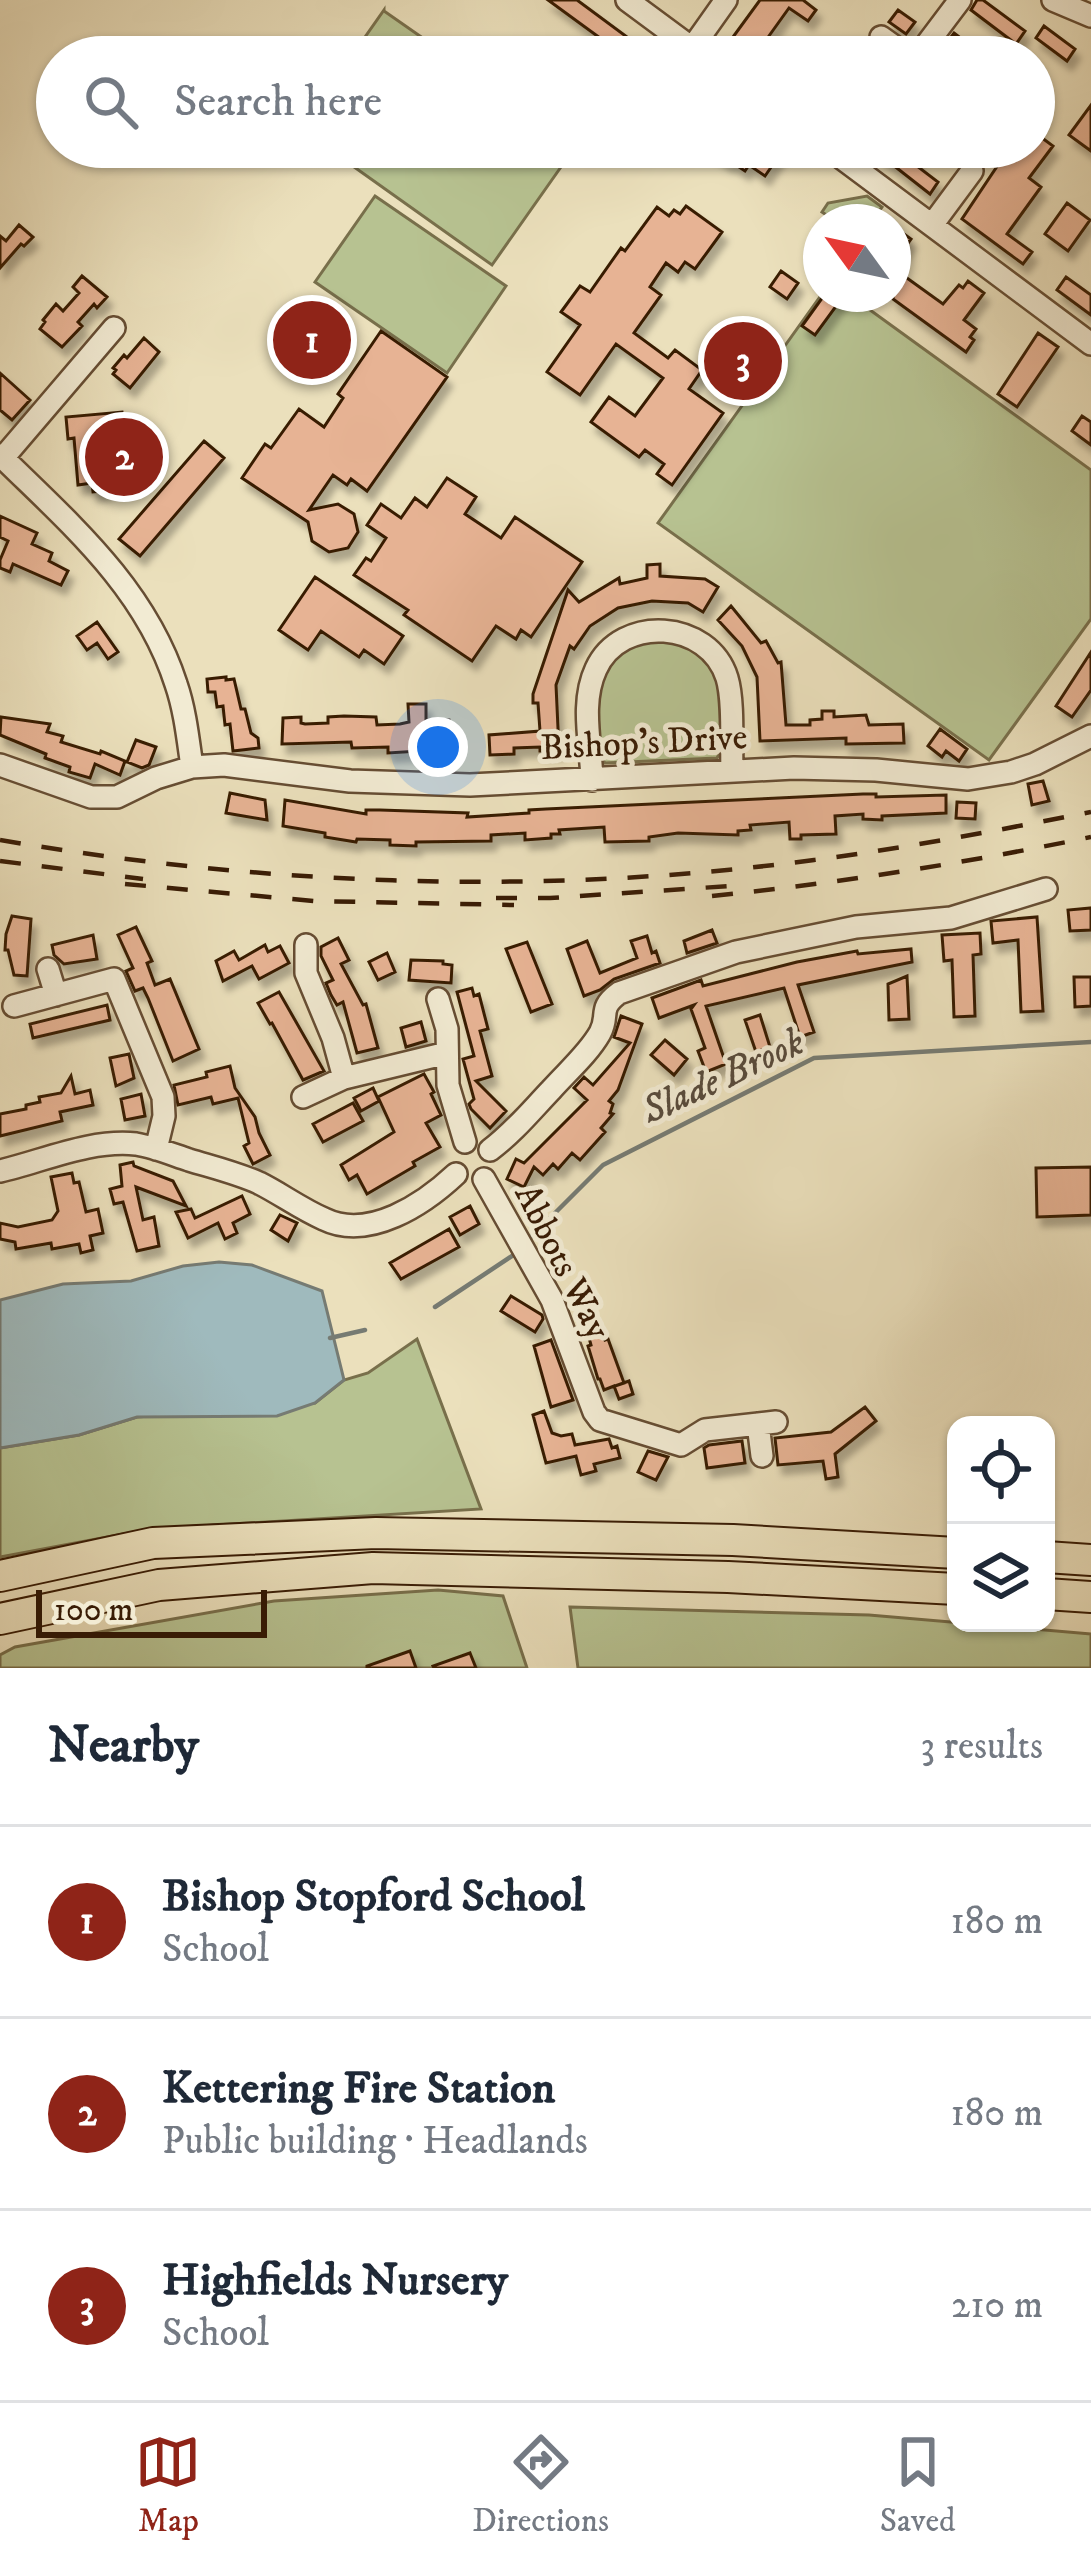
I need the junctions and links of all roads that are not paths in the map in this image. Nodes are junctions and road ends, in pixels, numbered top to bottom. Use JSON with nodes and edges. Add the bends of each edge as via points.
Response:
{"nodes":[{"id":1,"x":627,"y":0,"type":"edge"},
{"id":2,"x":726,"y":0,"type":"edge"},
{"id":3,"x":960,"y":0,"type":"edge"},
{"id":4,"x":1053,"y":0,"type":"edge"},
{"id":5,"x":1091,"y":16,"type":"edge"},
{"id":6,"x":675,"y":36,"type":"edge"},
{"id":7,"x":707,"y":36,"type":"edge"},
{"id":8,"x":930,"y":36,"type":"edge"},
{"id":9,"x":855,"y":168,"type":"edge"},
{"id":10,"x":972,"y":171,"type":"dead end"},
{"id":11,"x":932,"y":225,"type":"junction"},
{"id":12,"x":114,"y":328,"type":"dead end"},
{"id":13,"x":1091,"y":344,"type":"edge"},
{"id":14,"x":2,"y":456,"type":"edge"},
{"id":15,"x":1091,"y":736,"type":"edge"},
{"id":16,"x":0,"y":765,"type":"edge"},
{"id":17,"x":192,"y":767,"type":"junction"},
{"id":18,"x":732,"y":771,"type":"junction"},
{"id":19,"x":592,"y":780,"type":"junction"},
{"id":20,"x":1046,"y":889,"type":"dead end"},
{"id":21,"x":306,"y":945,"type":"dead end"},
{"id":22,"x":48,"y":969,"type":"dead end"},
{"id":23,"x":306,"y":973,"type":"junction"},
{"id":24,"x":282,"y":980,"type":"dead end"},
{"id":25,"x":56,"y":995,"type":"junction"},
{"id":26,"x":438,"y":999,"type":"dead end"},
{"id":27,"x":14,"y":1006,"type":"dead end"},
{"id":28,"x":447,"y":1053,"type":"junction"},
{"id":29,"x":344,"y":1078,"type":"junction"},
{"id":30,"x":303,"y":1097,"type":"dead end"},
{"id":31,"x":465,"y":1142,"type":"junction"},
{"id":32,"x":156,"y":1149,"type":"junction"},
{"id":33,"x":490,"y":1150,"type":"junction"},
{"id":34,"x":0,"y":1171,"type":"edge"},
{"id":35,"x":456,"y":1174,"type":"junction"},
{"id":36,"x":484,"y":1178,"type":"junction"},
{"id":37,"x":762,"y":1456,"type":"dead end"},
{"id":38,"x":947,"y":1552,"type":"edge"},
{"id":39,"x":1055,"y":1558,"type":"edge"},
{"id":40,"x":1091,"y":1560,"type":"edge"},
{"id":41,"x":0,"y":1576,"type":"edge"},
{"id":42,"x":947,"y":1589,"type":"edge"},
{"id":43,"x":1055,"y":1595,"type":"edge"},
{"id":44,"x":1091,"y":1597,"type":"edge"},
{"id":45,"x":0,"y":1619,"type":"edge"}],
"edges":[{"from":1,"to":6,"type":"street"},
{"from":2,"to":7,"type":"street"},
{"from":3,"to":8,"type":"street"},
{"from":4,"to":5,"type":"street"},
{"from":9,"to":11,"type":"street"},
{"from":10,"to":11,"type":"street"},
{"from":11,"to":13,"type":"street"},
{"from":12,"to":14,"type":"street"},
{"from":14,"to":17,"type":"street","via":[[95,547],[136,600],[177,687]]},
{"from":15,"to":18,"type":"street","name":"Bishop's Drive","via":[[1011,772],[968,779]]},
{"from":16,"to":17,"type":"street","via":[[104,798]]},
{"from":17,"to":19,"type":"street","name":"Bishop's Drive","via":[[350,781]]},
{"from":18,"to":19,"type":"street","name":"Bishop's Drive"},
{"from":18,"to":19,"type":"street","via":[[721,666],[689,637],[650,630],[613,647],[591,680]]},
{"from":20,"to":33,"type":"street","via":[[951,918],[829,921],[619,993],[602,1010],[602,1029],[590,1046]]},
{"from":21,"to":23,"type":"street"},
{"from":22,"to":25,"type":"street"},
{"from":23,"to":24,"type":"street"},
{"from":23,"to":29,"type":"street"},
{"from":25,"to":27,"type":"street"},
{"from":25,"to":32,"type":"street","via":[[112,968],[163,1097]]},
{"from":26,"to":28,"type":"street"},
{"from":28,"to":29,"type":"street"},
{"from":28,"to":31,"type":"street"},
{"from":29,"to":30,"type":"street"},
{"from":31,"to":33,"type":"street"},
{"from":31,"to":35,"type":"street","via":[[452,1155]]},
{"from":32,"to":34,"type":"street","via":[[117,1143]]},
{"from":32,"to":35,"type":"street","via":[[262,1184],[336,1224],[379,1223]]},
{"from":33,"to":36,"type":"street"},
{"from":35,"to":36,"type":"street"},
{"from":36,"to":37,"type":"street","name":"Abbots Way","via":[[567,1333],[600,1420],[681,1445],[706,1430],[767,1423]]},
{"from":38,"to":41,"type":"highway","via":[[376,1533],[153,1543]]},
{"from":39,"to":40,"type":"highway"},
{"from":42,"to":45,"type":"highway","via":[[373,1568],[159,1586]]},
{"from":43,"to":44,"type":"highway"}]}
